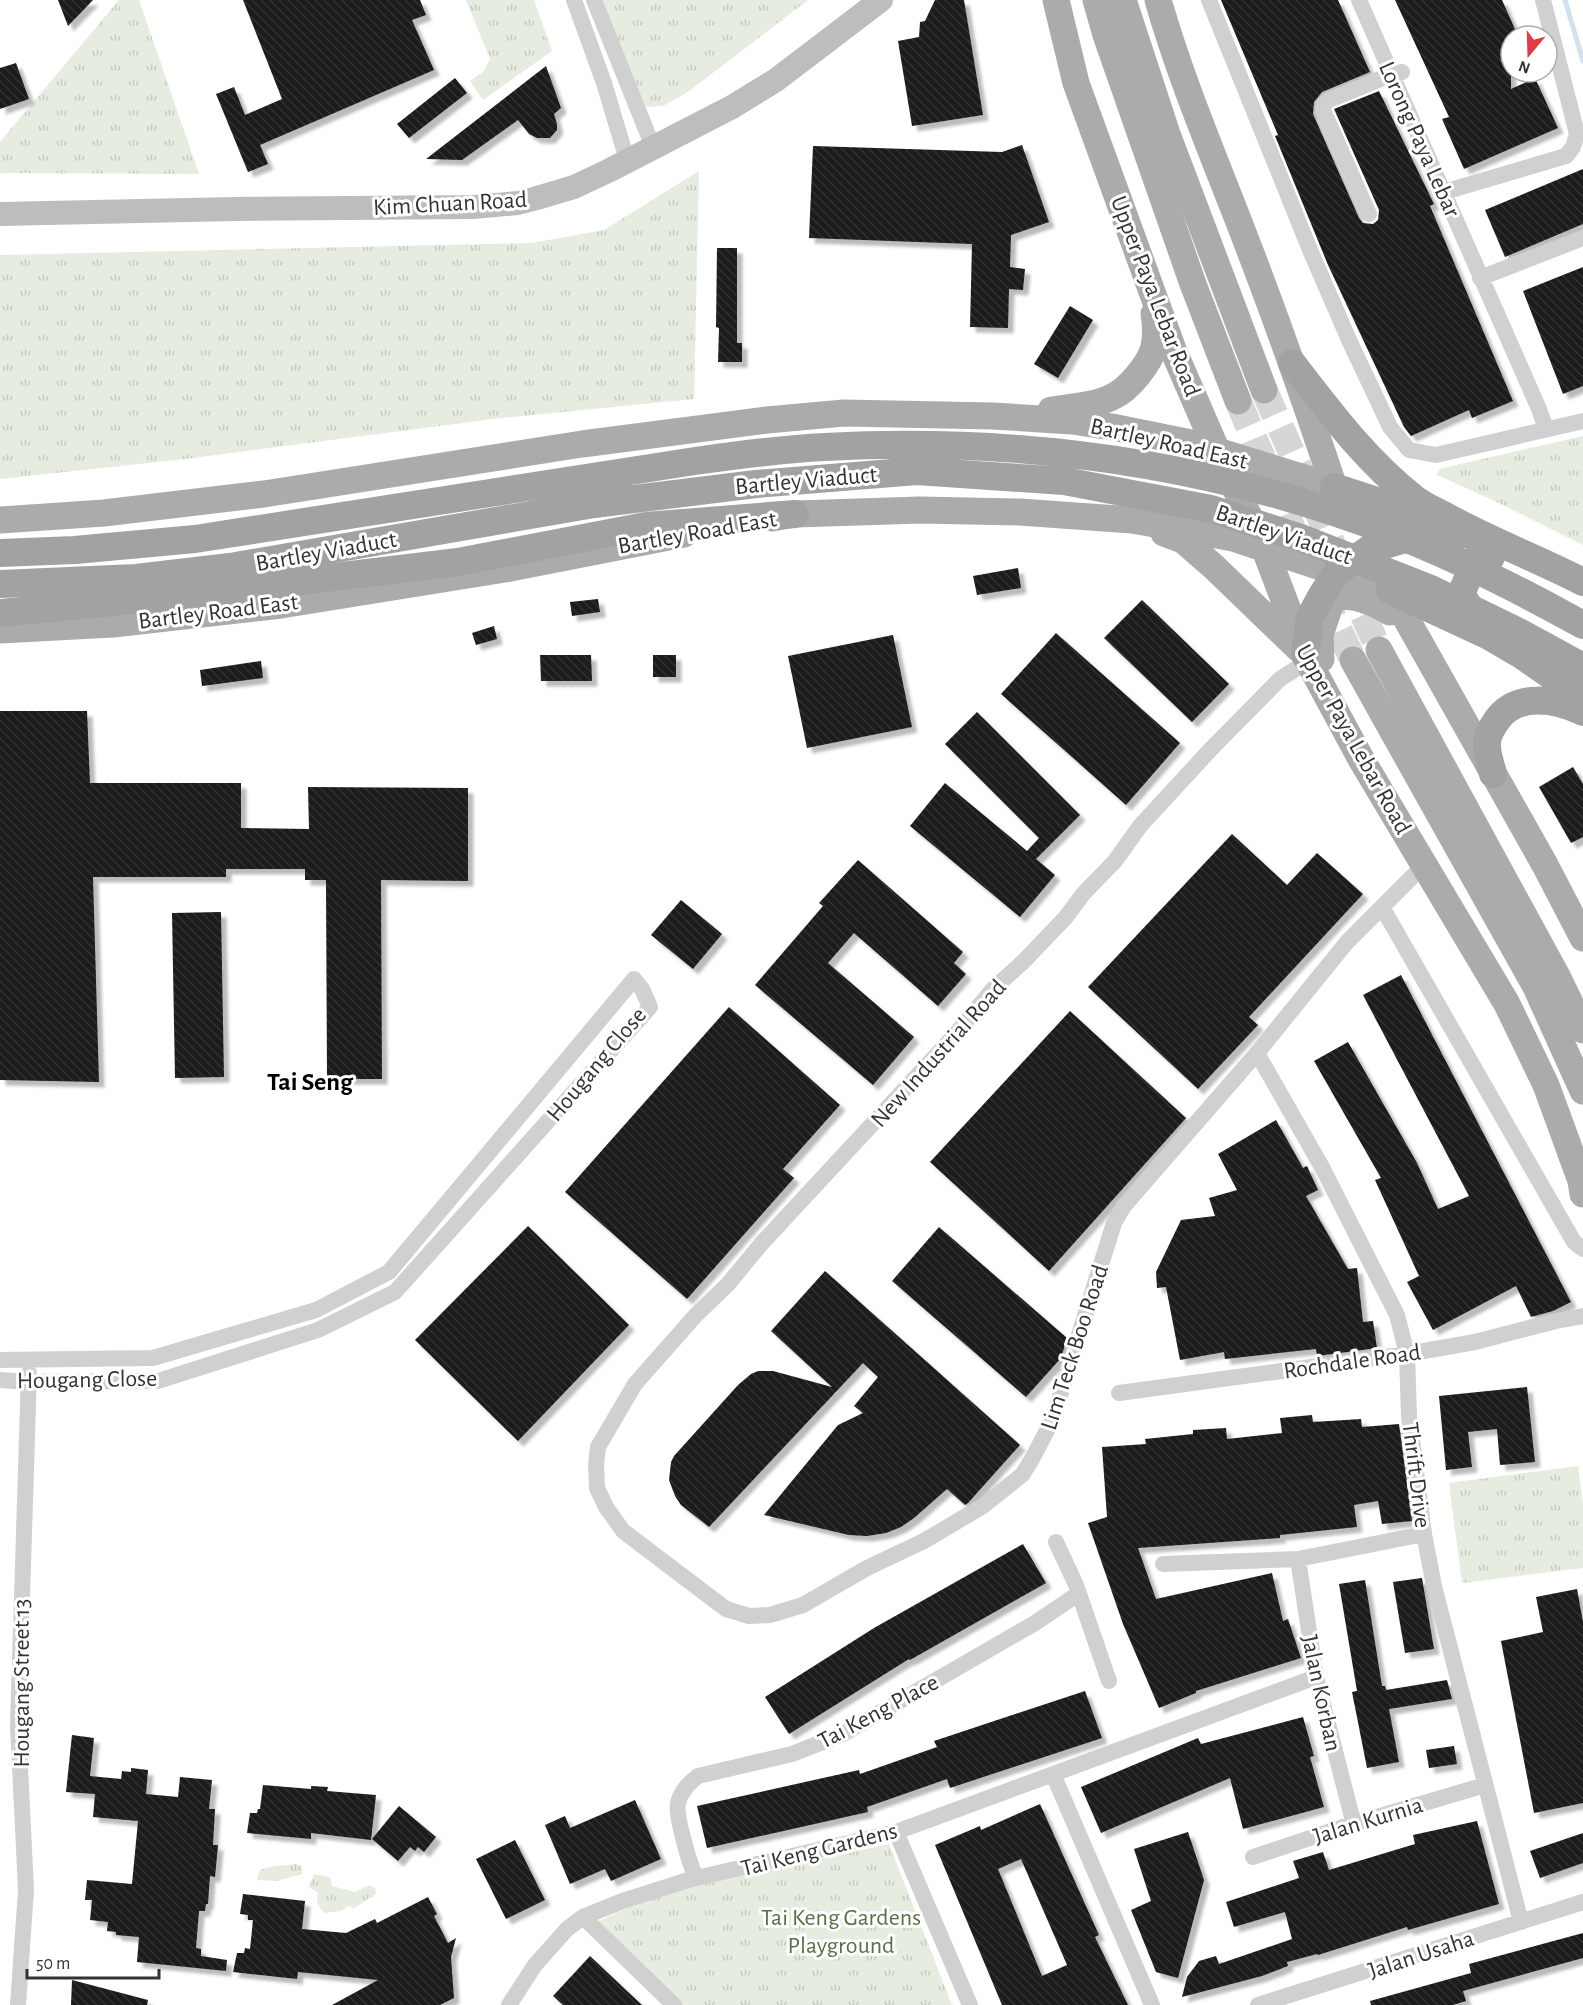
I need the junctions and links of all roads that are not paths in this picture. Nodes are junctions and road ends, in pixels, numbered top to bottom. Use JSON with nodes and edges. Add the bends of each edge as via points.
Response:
{"nodes":[{"id":1,"x":574,"y":0,"type":"edge"},
{"id":2,"x":594,"y":0,"type":"edge"},
{"id":3,"x":881,"y":0,"type":"edge"},
{"id":4,"x":1056,"y":0,"type":"edge"},
{"id":5,"x":1096,"y":0,"type":"edge"},
{"id":6,"x":1123,"y":0,"type":"edge"},
{"id":7,"x":1158,"y":0,"type":"edge"},
{"id":8,"x":1209,"y":0,"type":"edge"},
{"id":9,"x":1359,"y":0,"type":"edge"},
{"id":10,"x":1544,"y":0,"type":"edge"},
{"id":11,"x":1397,"y":73,"type":"junction"},
{"id":12,"x":653,"y":147,"type":"junction"},
{"id":13,"x":627,"y":160,"type":"junction"},
{"id":14,"x":1443,"y":192,"type":"junction"},
{"id":15,"x":0,"y":214,"type":"edge"},
{"id":16,"x":1369,"y":214,"type":"dead end"},
{"id":17,"x":1583,"y":238,"type":"edge"},
{"id":18,"x":1145,"y":272,"type":"junction"},
{"id":19,"x":1480,"y":278,"type":"junction"},
{"id":20,"x":1292,"y":363,"type":"junction"},
{"id":21,"x":1264,"y":390,"type":"tunnel mouth"},
{"id":22,"x":1238,"y":401,"type":"tunnel mouth"},
{"id":23,"x":993,"y":416,"type":"junction"},
{"id":24,"x":1583,"y":421,"type":"edge"},
{"id":25,"x":1546,"y":429,"type":"junction"},
{"id":26,"x":1217,"y":451,"type":"junction"},
{"id":27,"x":1334,"y":487,"type":"junction"},
{"id":28,"x":795,"y":514,"type":"junction"},
{"id":29,"x":0,"y":519,"type":"edge"},
{"id":30,"x":1132,"y":520,"type":"junction"},
{"id":31,"x":1477,"y":534,"type":"junction"},
{"id":32,"x":1264,"y":547,"type":"junction"},
{"id":33,"x":1368,"y":550,"type":"junction"},
{"id":34,"x":0,"y":553,"type":"edge"},
{"id":35,"x":1532,"y":558,"type":"junction"},
{"id":36,"x":1337,"y":572,"type":"junction"},
{"id":37,"x":1583,"y":582,"type":"edge"},
{"id":38,"x":0,"y":584,"type":"edge"},
{"id":39,"x":1390,"y":590,"type":"junction"},
{"id":40,"x":0,"y":614,"type":"edge"},
{"id":41,"x":1408,"y":622,"type":"junction"},
{"id":42,"x":1583,"y":625,"type":"edge"},
{"id":43,"x":0,"y":630,"type":"edge"},
{"id":44,"x":1486,"y":635,"type":"junction"},
{"id":45,"x":1378,"y":650,"type":"tunnel mouth"},
{"id":46,"x":1306,"y":658,"type":"junction"},
{"id":47,"x":1353,"y":660,"type":"tunnel mouth"},
{"id":48,"x":1583,"y":667,"type":"edge"},
{"id":49,"x":1323,"y":690,"type":"junction"},
{"id":50,"x":1583,"y":698,"type":"edge"},
{"id":51,"x":1583,"y":712,"type":"edge"},
{"id":52,"x":1493,"y":774,"type":"junction"},
{"id":53,"x":1424,"y":865,"type":"junction"},
{"id":54,"x":1382,"y":907,"type":"junction"},
{"id":55,"x":1583,"y":938,"type":"edge"},
{"id":56,"x":1583,"y":1030,"type":"edge"},
{"id":57,"x":1257,"y":1053,"type":"junction"},
{"id":58,"x":1583,"y":1091,"type":"edge"},
{"id":59,"x":1583,"y":1194,"type":"edge"},
{"id":60,"x":1583,"y":1249,"type":"edge"},
{"id":61,"x":1583,"y":1316,"type":"edge"},
{"id":62,"x":1407,"y":1354,"type":"junction"},
{"id":63,"x":0,"y":1360,"type":"edge"},
{"id":64,"x":29,"y":1360,"type":"junction"},
{"id":65,"x":0,"y":1380,"type":"edge"},
{"id":66,"x":28,"y":1382,"type":"junction"},
{"id":67,"x":1119,"y":1393,"type":"dead end"},
{"id":68,"x":596,"y":1465,"type":"joint"},
{"id":69,"x":1424,"y":1534,"type":"junction"},
{"id":70,"x":1056,"y":1542,"type":"dead end"},
{"id":71,"x":1298,"y":1559,"type":"junction"},
{"id":72,"x":1163,"y":1564,"type":"dead end"},
{"id":73,"x":1078,"y":1594,"type":"junction"},
{"id":74,"x":1316,"y":1677,"type":"junction"},
{"id":75,"x":1109,"y":1681,"type":"dead end"},
{"id":76,"x":1053,"y":1774,"type":"junction"},
{"id":77,"x":1485,"y":1785,"type":"junction"},
{"id":78,"x":1354,"y":1825,"type":"junction"},
{"id":79,"x":896,"y":1832,"type":"junction"},
{"id":80,"x":1253,"y":1857,"type":"dead end"},
{"id":81,"x":696,"y":1878,"type":"junction"},
{"id":82,"x":1583,"y":1902,"type":"edge"},
{"id":83,"x":583,"y":1917,"type":"junction"},
{"id":84,"x":1521,"y":1922,"type":"junction"},
{"id":85,"x":18,"y":2005,"type":"edge"},
{"id":86,"x":509,"y":2005,"type":"edge"},
{"id":87,"x":674,"y":2005,"type":"edge"},
{"id":88,"x":970,"y":2005,"type":"edge"},
{"id":89,"x":1152,"y":2005,"type":"edge"},
{"id":90,"x":1258,"y":2005,"type":"edge"}],
"edges":[{"from":1,"to":13,"type":"street"},
{"from":2,"to":12,"type":"street"},
{"from":3,"to":12,"type":"main road","name":"Kim Chuan Road","via":[[776,80]]},
{"from":4,"to":18,"type":"main road","name":"Upper Paya Lebar Road","via":[[1076,83]]},
{"from":5,"to":22,"type":"main road","name":"Upper Paya Lebar Road","via":[[1193,284]]},
{"from":6,"to":21,"type":"main road","via":[[1167,134]]},
{"from":7,"to":20,"type":"main road","via":[[1208,146]]},
{"from":8,"to":25,"type":"street","via":[[1310,250],[1390,427],[1409,450],[1436,454]]},
{"from":9,"to":11,"type":"street","name":"Lorong Paya Lebar"},
{"from":10,"to":14,"type":"street","via":[[1577,134],[1573,147],[1566,156]]},
{"from":11,"to":14,"type":"street","name":"Lorong Paya Lebar"},
{"from":11,"to":16,"type":"street","via":[[1324,104],[1323,110]]},
{"from":12,"to":13,"type":"main road","name":"Kim Chuan Road"},
{"from":13,"to":15,"type":"main road","name":"Kim Chuan Road","via":[[573,187],[537,198],[473,207]]},
{"from":14,"to":19,"type":"street","name":"Lorong Paya Lebar"},
{"from":17,"to":19,"type":"street"},
{"from":18,"to":23,"type":"main road","via":[[1156,328],[1153,349],[1128,387],[1113,397],[1078,407]]},
{"from":18,"to":26,"type":"main road","name":"Upper Paya Lebar Road"},
{"from":19,"to":25,"type":"street","name":"Lorong Paya Lebar"},
{"from":20,"to":27,"type":"main road"},
{"from":20,"to":31,"type":"highway","via":[[1374,462],[1416,500]]},
{"from":23,"to":26,"type":"main road","name":"Bartley Road East","via":[[1112,427]]},
{"from":23,"to":29,"type":"main road","name":"Bartley Road East","via":[[844,413],[767,420],[582,444],[264,494],[104,513]]},
{"from":24,"to":25,"type":"street"},
{"from":26,"to":27,"type":"main road","name":"Bartley Road East"},
{"from":26,"to":32,"type":"main road","name":"Upper Paya Lebar Road"},
{"from":27,"to":31,"type":"highway"},
{"from":27,"to":33,"type":"main road"},
{"from":28,"to":30,"type":"main road","name":"Bartley Road East","via":[[920,510]]},
{"from":28,"to":40,"type":"highway","via":[[646,526],[458,562]]},
{"from":28,"to":43,"type":"main road","name":"Bartley Road East","via":[[281,605],[113,624]]},
{"from":30,"to":32,"type":"main road","name":"Bartley Road East"},
{"from":30,"to":46,"type":"main road","via":[[1183,540]]},
{"from":31,"to":33,"type":"highway","via":[[1418,535]]},
{"from":31,"to":35,"type":"highway"},
{"from":32,"to":36,"type":"main road","name":"Bartley Road East"},
{"from":32,"to":46,"type":"main road","name":"Upper Paya Lebar Road"},
{"from":33,"to":36,"type":"highway"},
{"from":33,"to":39,"type":"main road"},
{"from":34,"to":42,"type":"highway","name":"Bartley Viaduct","bridge":true,"via":[[195,539],[762,452],[950,445],[1128,461],[1251,487],[1387,531],[1531,596]]},
{"from":35,"to":37,"type":"highway"},
{"from":35,"to":44,"type":"highway","via":[[1477,557],[1461,594]]},
{"from":36,"to":39,"type":"main road","name":"Bartley Road East"},
{"from":36,"to":46,"type":"highway","via":[[1310,617]]},
{"from":38,"to":48,"type":"highway","name":"Bartley Viaduct","bridge":true,"via":[[136,578],[230,567],[594,504],[756,484],[916,471],[1064,481],[1211,509],[1301,538],[1431,589]]},
{"from":39,"to":41,"type":"main road"},
{"from":39,"to":44,"type":"highway"},
{"from":41,"to":49,"type":"main road","via":[[1369,600],[1340,596],[1332,599],[1320,635]]},
{"from":41,"to":52,"type":"main road"},
{"from":44,"to":50,"type":"highway"},
{"from":45,"to":56,"type":"main road"},
{"from":46,"to":49,"type":"main road","name":"Upper Paya Lebar Road"},
{"from":46,"to":68,"type":"street","name":"New Industrial Road","via":[[1210,750],[1140,826],[1066,917],[993,989],[635,1384],[598,1447]]},
{"from":47,"to":58,"type":"main road","name":"Upper Paya Lebar Road","via":[[1536,987]]},
{"from":49,"to":53,"type":"main road","name":"Upper Paya Lebar Road"},
{"from":51,"to":52,"type":"highway","via":[[1564,703],[1540,700],[1521,703],[1502,714],[1486,744]]},
{"from":52,"to":55,"type":"main road"},
{"from":53,"to":54,"type":"street","name":"Lim Teck Boo Road"},
{"from":53,"to":59,"type":"main road","name":"Upper Paya Lebar Road","via":[[1508,1004],[1546,1085]]},
{"from":54,"to":57,"type":"street","name":"Lim Teck Boo Road","via":[[1347,942]]},
{"from":54,"to":60,"type":"street","via":[[1574,1242]]},
{"from":57,"to":62,"type":"street","name":"Thrift Drive","via":[[1323,1169],[1397,1315]]},
{"from":57,"to":68,"type":"street","name":"Lim Teck Boo Road","via":[[1124,1206],[1114,1223],[1052,1421],[1022,1475],[983,1506],[803,1605],[770,1615],[749,1616],[726,1609],[623,1531],[597,1488]]},
{"from":61,"to":62,"type":"street","name":"Rochdale Road"},
{"from":62,"to":67,"type":"street","name":"Rochdale Road"},
{"from":62,"to":69,"type":"street","name":"Thrift Drive","via":[[1407,1397]]},
{"from":63,"to":64,"type":"street","name":"Hougang Close"},
{"from":64,"to":66,"type":"street","name":"Hougang Street 13"},
{"from":64,"to":66,"type":"street","name":"Hougang Close","via":[[153,1358],[316,1310],[389,1272],[634,979],[642,989],[650,1007],[395,1292],[318,1330],[158,1381]]},
{"from":65,"to":66,"type":"street","name":"Hougang Close"},
{"from":66,"to":85,"type":"street","name":"Hougang Street 13","via":[[18,1725],[26,1890]]},
{"from":69,"to":71,"type":"street"},
{"from":69,"to":77,"type":"street","name":"Thrift Drive"},
{"from":70,"to":73,"type":"street"},
{"from":71,"to":72,"type":"street"},
{"from":71,"to":74,"type":"street","name":"Jalan Korban"},
{"from":73,"to":75,"type":"street"},
{"from":73,"to":81,"type":"street","name":"Tai Keng Place","via":[[843,1734],[792,1754],[698,1776],[686,1785],[677,1805]]},
{"from":74,"to":76,"type":"street","name":"Tai Keng Gardens"},
{"from":74,"to":78,"type":"street","name":"Jalan Korban"},
{"from":76,"to":79,"type":"street","name":"Tai Keng Gardens"},
{"from":76,"to":89,"type":"street"},
{"from":77,"to":78,"type":"street","name":"Jalan Kurnia"},
{"from":77,"to":84,"type":"street","name":"Thrift Drive"},
{"from":78,"to":80,"type":"street","name":"Jalan Kurnia"},
{"from":79,"to":81,"type":"street","name":"Tai Keng Gardens"},
{"from":79,"to":88,"type":"street"},
{"from":81,"to":83,"type":"street","name":"Tai Keng Gardens"},
{"from":82,"to":84,"type":"street","name":"Jalan Usaha"},
{"from":83,"to":86,"type":"street","name":"Tai Keng Gardens","via":[[535,1965]]},
{"from":83,"to":87,"type":"street"},
{"from":84,"to":90,"type":"street","name":"Jalan Usaha"}]}
